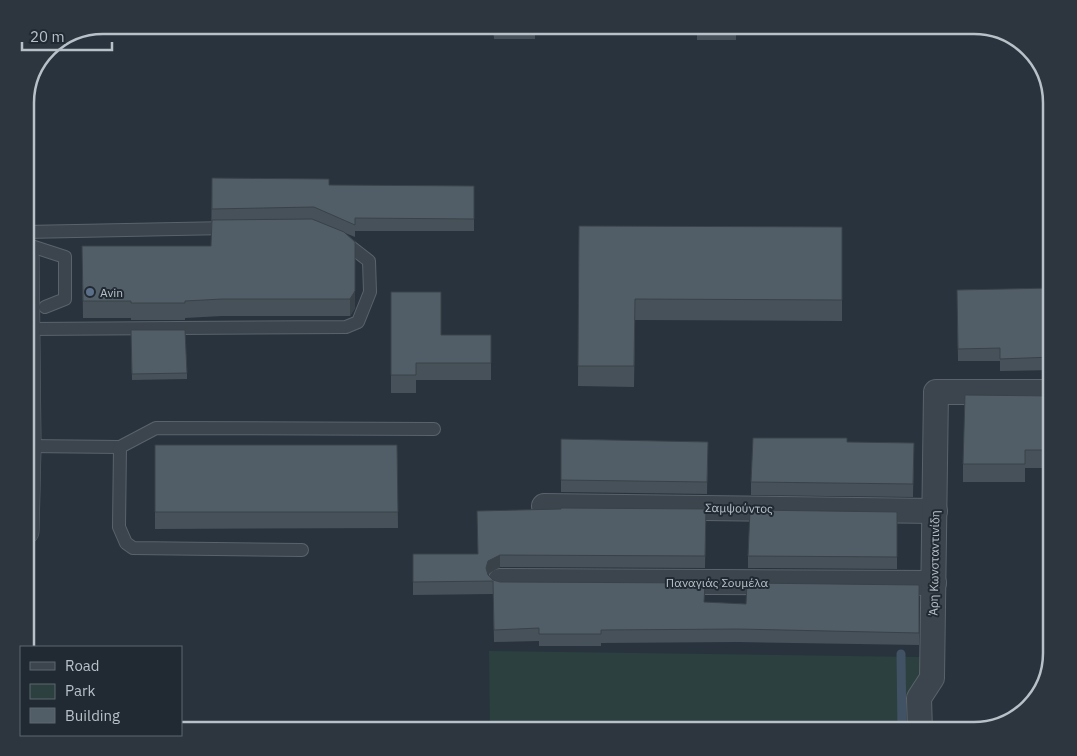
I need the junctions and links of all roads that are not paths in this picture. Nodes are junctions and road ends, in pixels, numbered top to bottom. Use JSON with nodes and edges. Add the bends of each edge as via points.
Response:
{"nodes":[{"id":1,"x":236,"y":228,"type":"edge"},
{"id":2,"x":34,"y":232,"type":"edge"},
{"id":3,"x":331,"y":235,"type":"edge"},
{"id":4,"x":34,"y":247,"type":"edge"},
{"id":5,"x":45,"y":307,"type":"dead end"},
{"id":6,"x":34,"y":329,"type":"edge"},
{"id":7,"x":1043,"y":392,"type":"edge"},
{"id":8,"x":434,"y":429,"type":"dead end"},
{"id":9,"x":34,"y":446,"type":"edge"},
{"id":10,"x":120,"y":447,"type":"junction"},
{"id":11,"x":544,"y":506,"type":"dead end"},
{"id":12,"x":935,"y":511,"type":"junction"},
{"id":13,"x":302,"y":550,"type":"dead end"},
{"id":14,"x":500,"y":581,"type":"edge"},
{"id":15,"x":934,"y":583,"type":"junction"},
{"id":16,"x":920,"y":722,"type":"edge"}],
"edges":[{"from":1,"to":2,"type":"lane"},
{"from":3,"to":6,"type":"lane","via":[[348,242],[369,261],[370,292],[358,322],[346,327]]},
{"from":4,"to":5,"type":"lane","via":[[65,257],[65,299]]},
{"from":7,"to":12,"type":"street","name":"Άρη Κωνσταντινίδη","via":[[936,392]]},
{"from":8,"to":10,"type":"lane","via":[[156,428]]},
{"from":9,"to":10,"type":"lane"},
{"from":10,"to":13,"type":"lane","via":[[119,527],[126,543],[133,548]]},
{"from":11,"to":12,"type":"street","name":"Σαμψούντος"},
{"from":12,"to":15,"type":"street","name":"Άρη Κωνσταντινίδη"},
{"from":14,"to":15,"type":"street","name":"Παναγιάς Σουμέλα"},
{"from":15,"to":16,"type":"street","name":"Άρη Κωνσταντινίδη","via":[[932,678],[920,698]]}]}
